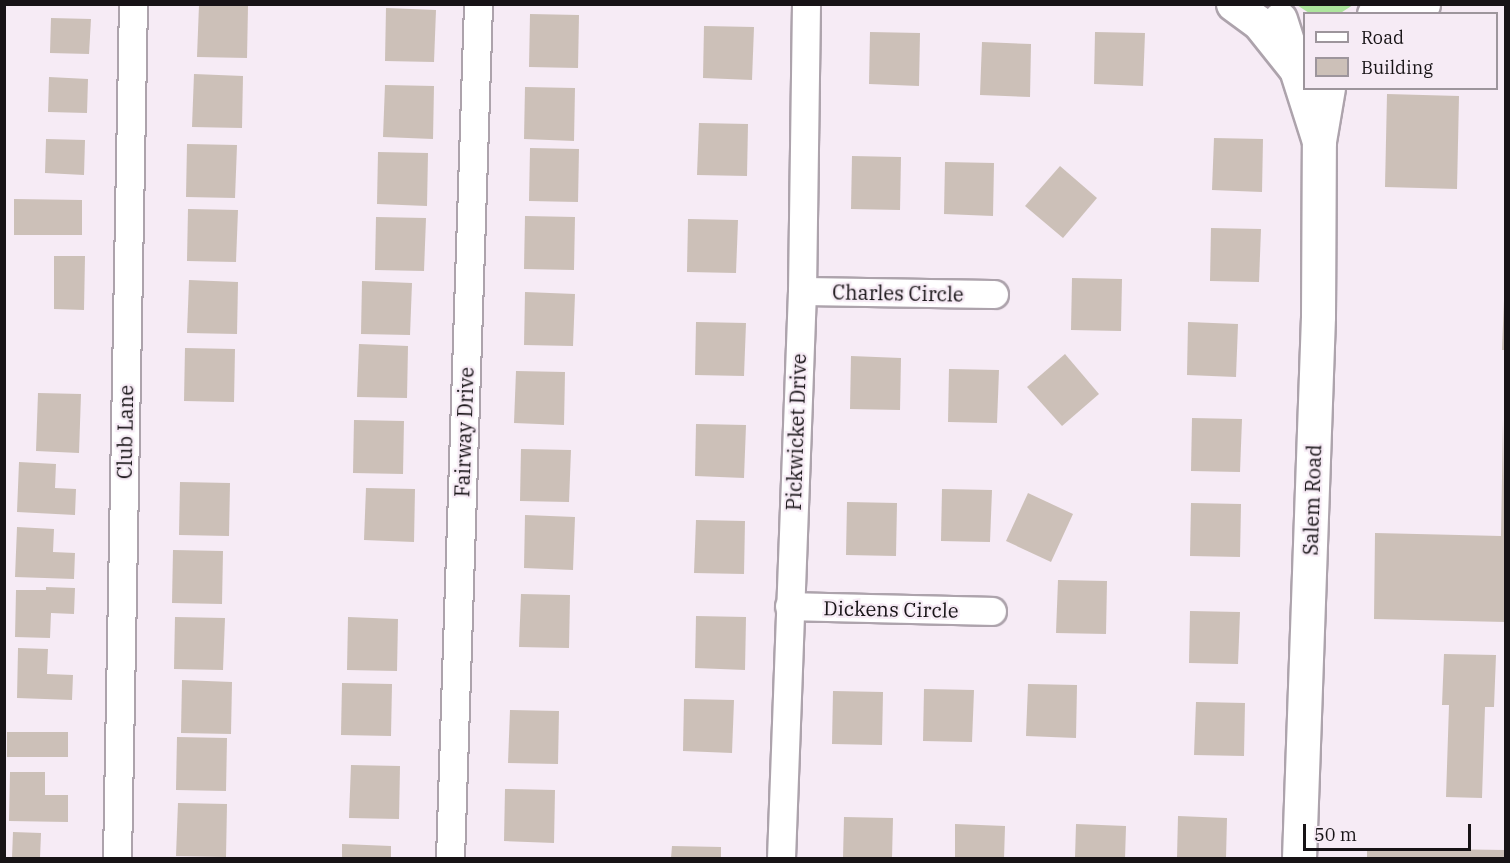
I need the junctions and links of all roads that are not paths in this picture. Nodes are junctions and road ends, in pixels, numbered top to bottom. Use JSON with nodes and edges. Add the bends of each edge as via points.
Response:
{"nodes":[{"id":1,"x":133,"y":4,"type":"edge"},
{"id":2,"x":478,"y":4,"type":"edge"},
{"id":3,"x":806,"y":4,"type":"edge"},
{"id":4,"x":1233,"y":4,"type":"edge"},
{"id":5,"x":1423,"y":4,"type":"edge"},
{"id":6,"x":1405,"y":12,"type":"edge"},
{"id":7,"x":1279,"y":15,"type":"edge"},
{"id":8,"x":1295,"y":68,"type":"junction"},
{"id":9,"x":1303,"y":87,"type":"edge"},
{"id":10,"x":1304,"y":90,"type":"edge"},
{"id":11,"x":1328,"y":90,"type":"edge"},
{"id":12,"x":1341,"y":90,"type":"edge"},
{"id":13,"x":1322,"y":131,"type":"junction"},
{"id":14,"x":802,"y":291,"type":"junction"},
{"id":15,"x":994,"y":294,"type":"dead end"},
{"id":16,"x":789,"y":606,"type":"junction"},
{"id":17,"x":992,"y":611,"type":"dead end"},
{"id":18,"x":117,"y":858,"type":"edge"},
{"id":19,"x":450,"y":858,"type":"edge"},
{"id":20,"x":781,"y":858,"type":"edge"},
{"id":21,"x":1299,"y":858,"type":"edge"}],
"edges":[{"from":1,"to":18,"type":"street","name":"Club Lane"},
{"from":2,"to":19,"type":"street","name":"Fairway Drive"},
{"from":3,"to":14,"type":"street","name":"Pickwicket Drive"},
{"from":4,"to":8,"type":"main road","via":[[1259,22]]},
{"from":5,"to":6,"type":"main road"},
{"from":7,"to":8,"type":"main road","name":"Salem Road"},
{"from":8,"to":9,"type":"main road","name":"Salem Road"},
{"from":10,"to":13,"type":"main road","name":"Salem Road"},
{"from":11,"to":13,"type":"main road","name":"Salem Road"},
{"from":12,"to":13,"type":"main road","via":[[1336,113]]},
{"from":13,"to":21,"type":"main road","name":"Salem Road"},
{"from":14,"to":15,"type":"street","name":"Charles Circle"},
{"from":14,"to":16,"type":"street","name":"Pickwicket Drive"},
{"from":16,"to":17,"type":"street","name":"Dickens Circle"},
{"from":16,"to":20,"type":"street","name":"Pickwicket Drive"}]}
